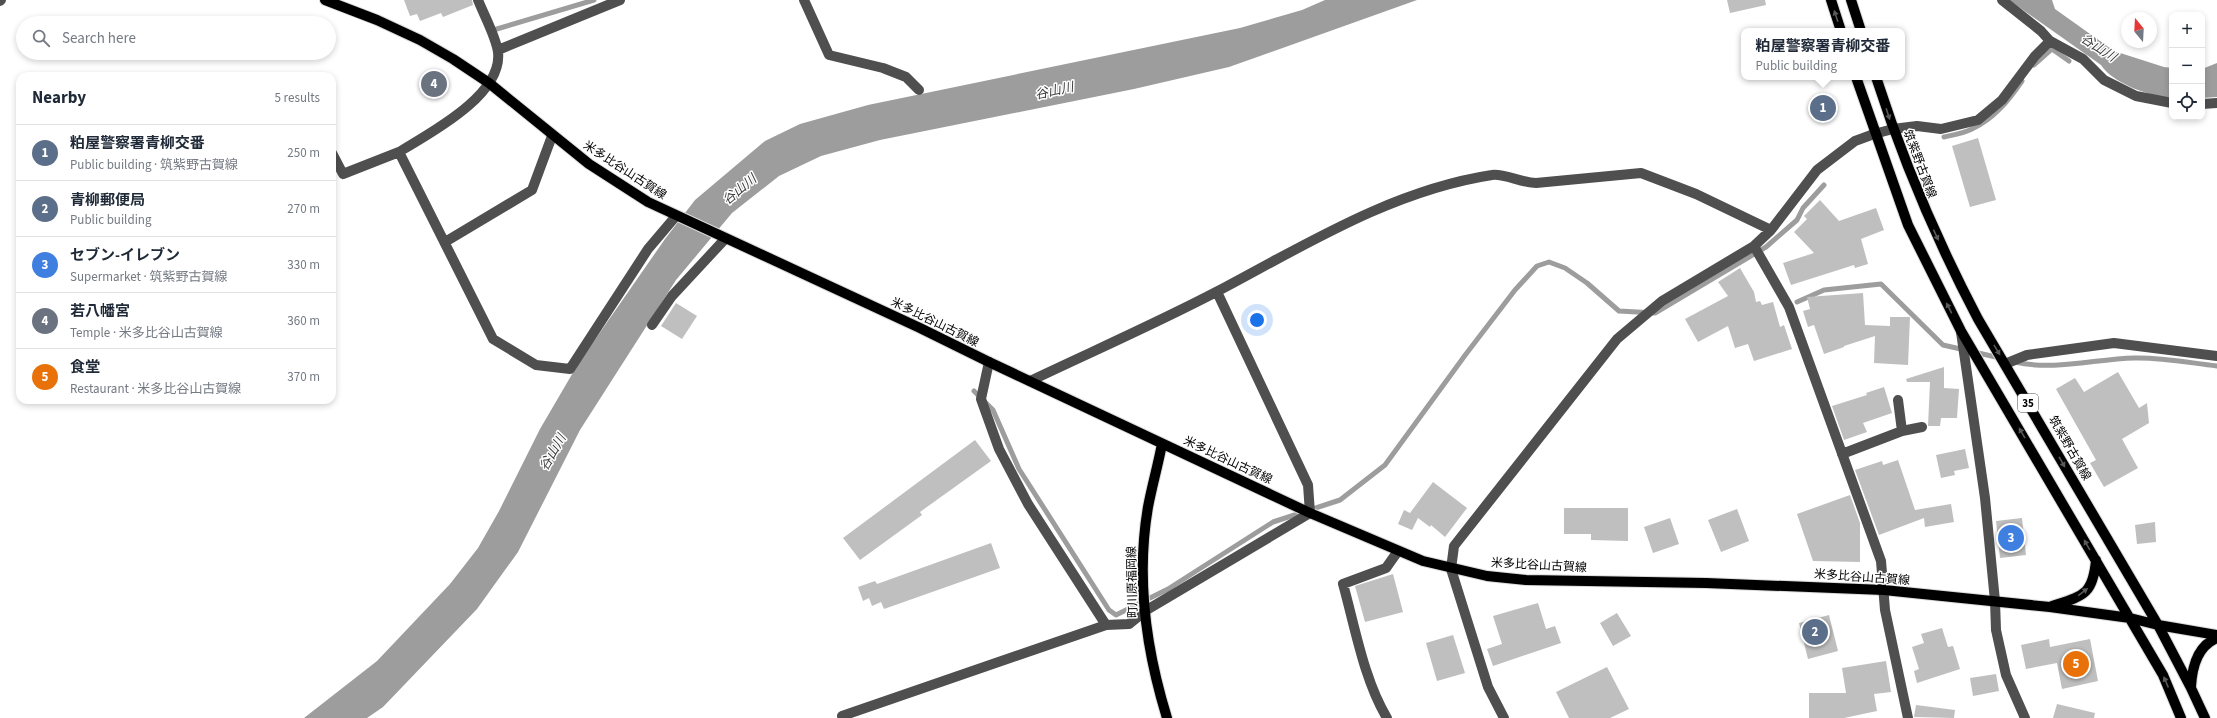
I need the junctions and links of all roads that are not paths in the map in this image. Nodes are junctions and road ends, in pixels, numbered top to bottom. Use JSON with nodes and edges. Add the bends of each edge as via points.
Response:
{"nodes":[{"id":1,"x":324,"y":0,"type":"edge"},
{"id":2,"x":478,"y":0,"type":"edge"},
{"id":3,"x":620,"y":0,"type":"edge"},
{"id":4,"x":804,"y":0,"type":"edge"},
{"id":5,"x":1830,"y":0,"type":"edge"},
{"id":6,"x":1851,"y":0,"type":"edge"},
{"id":7,"x":2002,"y":0,"type":"edge"},
{"id":8,"x":1840,"y":28,"type":"edge"},
{"id":9,"x":1860,"y":28,"type":"edge"},
{"id":10,"x":2050,"y":41,"type":"junction"},
{"id":11,"x":498,"y":50,"type":"junction"},
{"id":12,"x":1857,"y":80,"type":"edge"},
{"id":13,"x":1877,"y":80,"type":"edge"},
{"id":14,"x":489,"y":82,"type":"junction"},
{"id":15,"x":919,"y":90,"type":"dead end"},
{"id":16,"x":2169,"y":102,"type":"edge"},
{"id":17,"x":2217,"y":103,"type":"edge"},
{"id":18,"x":2205,"y":104,"type":"edge"},
{"id":19,"x":1892,"y":129,"type":"junction"},
{"id":20,"x":1874,"y":134,"type":"junction"},
{"id":21,"x":552,"y":136,"type":"junction"},
{"id":22,"x":399,"y":152,"type":"junction"},
{"id":23,"x":336,"y":161,"type":"edge"},
{"id":24,"x":678,"y":217,"type":"junction"},
{"id":25,"x":1771,"y":230,"type":"junction"},
{"id":26,"x":725,"y":239,"type":"junction"},
{"id":27,"x":445,"y":242,"type":"junction"},
{"id":28,"x":1754,"y":246,"type":"junction"},
{"id":29,"x":1217,"y":292,"type":"junction"},
{"id":30,"x":652,"y":326,"type":"dead end"},
{"id":31,"x":1961,"y":331,"type":"junction"},
{"id":32,"x":2217,"y":356,"type":"edge"},
{"id":33,"x":989,"y":362,"type":"junction"},
{"id":34,"x":2005,"y":364,"type":"junction"},
{"id":35,"x":1030,"y":381,"type":"junction"},
{"id":36,"x":1898,"y":400,"type":"dead end"},
{"id":37,"x":1922,"y":427,"type":"dead end"},
{"id":38,"x":1902,"y":431,"type":"junction"},
{"id":39,"x":1162,"y":444,"type":"junction"},
{"id":40,"x":1842,"y":454,"type":"junction"},
{"id":41,"x":1310,"y":514,"type":"junction"},
{"id":42,"x":1398,"y":551,"type":"junction"},
{"id":43,"x":2096,"y":560,"type":"junction"},
{"id":44,"x":1451,"y":569,"type":"junction"},
{"id":45,"x":1884,"y":590,"type":"junction"},
{"id":46,"x":1995,"y":601,"type":"junction"},
{"id":47,"x":2050,"y":607,"type":"junction"},
{"id":48,"x":1145,"y":611,"type":"junction"},
{"id":49,"x":2130,"y":618,"type":"junction"},
{"id":50,"x":1106,"y":625,"type":"junction"},
{"id":51,"x":2158,"y":625,"type":"junction"},
{"id":52,"x":2217,"y":636,"type":"edge"},
{"id":53,"x":2191,"y":688,"type":"junction"},
{"id":54,"x":842,"y":716,"type":"dead end"},
{"id":55,"x":1167,"y":718,"type":"edge"},
{"id":56,"x":1387,"y":718,"type":"edge"},
{"id":57,"x":1504,"y":718,"type":"edge"},
{"id":58,"x":1908,"y":718,"type":"edge"},
{"id":59,"x":2025,"y":718,"type":"edge"},
{"id":60,"x":2181,"y":718,"type":"edge"},
{"id":61,"x":2205,"y":718,"type":"edge"}],
"edges":[{"from":1,"to":14,"type":"main road","name":"米多比谷山古賀線","via":[[420,40]]},
{"from":2,"to":11,"type":"street"},
{"from":3,"to":11,"type":"street"},
{"from":4,"to":15,"type":"street","via":[[829,55],[883,68],[906,77]]},
{"from":8,"to":5,"type":"main road","one_way":true},
{"from":6,"to":9,"type":"main road"},
{"from":7,"to":10,"type":"street"},
{"from":10,"to":16,"type":"street","via":[[2083,59],[2104,80],[2136,96]]},
{"from":10,"to":19,"type":"street","via":[[2035,56],[2002,100],[1978,120],[1941,129],[1917,126]]},
{"from":11,"to":14,"type":"street","via":[[498,62]]},
{"from":12,"to":20,"type":"main road","number":"35"},
{"from":13,"to":19,"type":"main road","name":"筑紫野古賀線","number":"35","one_way":true},
{"from":14,"to":21,"type":"main road","name":"米多比谷山古賀線"},
{"from":14,"to":22,"type":"street","via":[[476,99],[451,119]]},
{"from":17,"to":18,"type":"street"},
{"from":19,"to":20,"type":"street"},
{"from":19,"to":34,"type":"main road","name":"筑紫野古賀線","number":"35","one_way":true,"via":[[1927,217],[1953,272]]},
{"from":20,"to":25,"type":"street","via":[[1855,141],[1817,170]]},
{"from":31,"to":20,"type":"main road","number":"35","one_way":true,"via":[[1908,225]]},
{"from":21,"to":24,"type":"main road","name":"米多比谷山古賀線","via":[[648,202]]},
{"from":21,"to":27,"type":"street","via":[[532,190]]},
{"from":22,"to":23,"type":"street","via":[[343,174]]},
{"from":22,"to":27,"type":"street"},
{"from":24,"to":26,"type":"main road","name":"米多比谷山古賀線"},
{"from":24,"to":27,"type":"street","via":[[648,249],[570,368],[536,365],[494,339]]},
{"from":25,"to":28,"type":"street"},
{"from":25,"to":29,"type":"street","via":[[1696,194],[1640,173],[1536,183],[1525,183],[1494,174],[1419,192],[1311,240]]},
{"from":26,"to":30,"type":"street","via":[[672,296]]},
{"from":26,"to":33,"type":"main road","name":"米多比谷山古賀線"},
{"from":28,"to":40,"type":"street","via":[[1789,307]]},
{"from":28,"to":44,"type":"street","via":[[1662,301],[1617,339],[1454,546]]},
{"from":29,"to":35,"type":"street"},
{"from":29,"to":41,"type":"street","via":[[1308,485]]},
{"from":43,"to":31,"type":"main road","number":"35","one_way":true},
{"from":31,"to":46,"type":"street","via":[[1985,498]]},
{"from":32,"to":34,"type":"street","via":[[2114,343],[2027,355]]},
{"from":33,"to":35,"type":"main road","name":"米多比谷山古賀線"},
{"from":33,"to":50,"type":"street","via":[[981,399],[999,449],[1028,504]]},
{"from":34,"to":51,"type":"main road","name":"筑紫野古賀線","number":"35","one_way":true},
{"from":35,"to":39,"type":"main road","name":"米多比谷山古賀線"},
{"from":36,"to":38,"type":"street"},
{"from":37,"to":38,"type":"street"},
{"from":38,"to":40,"type":"street"},
{"from":39,"to":41,"type":"main road","name":"米多比谷山古賀線"},
{"from":39,"to":48,"type":"main road","name":"町川原福岡線","via":[[1148,506],[1144,543]]},
{"from":40,"to":45,"type":"street","via":[[1881,561]]},
{"from":41,"to":42,"type":"main road","name":"米多比谷山古賀線"},
{"from":41,"to":48,"type":"street"},
{"from":42,"to":44,"type":"main road","name":"米多比谷山古賀線"},
{"from":42,"to":56,"type":"street","via":[[1386,568],[1343,584],[1365,663]]},
{"from":47,"to":43,"type":"main road","one_way":true,"via":[[2083,594],[2092,584]]},
{"from":43,"to":49,"type":"main road","number":"35"},
{"from":44,"to":45,"type":"main road","name":"米多比谷山古賀線","via":[[1526,580]]},
{"from":44,"to":57,"type":"street","via":[[1488,687]]},
{"from":45,"to":46,"type":"main road","name":"米多比谷山古賀線"},
{"from":45,"to":58,"type":"street","via":[[1885,610]]},
{"from":46,"to":47,"type":"main road","name":"米多比谷山古賀線"},
{"from":46,"to":59,"type":"street","via":[[1996,630],[2006,675]]},
{"from":47,"to":49,"type":"main road","name":"米多比谷山古賀線"},
{"from":48,"to":50,"type":"street","via":[[1129,624]]},
{"from":48,"to":55,"type":"main road","name":"町川原福岡線","via":[[1156,683]]},
{"from":49,"to":51,"type":"main road","name":"米多比谷山古賀線"},
{"from":60,"to":49,"type":"main road","number":"35","one_way":true,"via":[[2163,676]]},
{"from":50,"to":54,"type":"street"},
{"from":51,"to":52,"type":"main road","name":"米多比谷山古賀線"},
{"from":51,"to":53,"type":"main road","name":"筑紫野古賀線","number":"35"},
{"from":52,"to":53,"type":"main road","via":[[2208,642],[2199,654],[2192,669]]},
{"from":53,"to":61,"type":"main road","name":"筑紫野古賀線","number":"35"}]}
